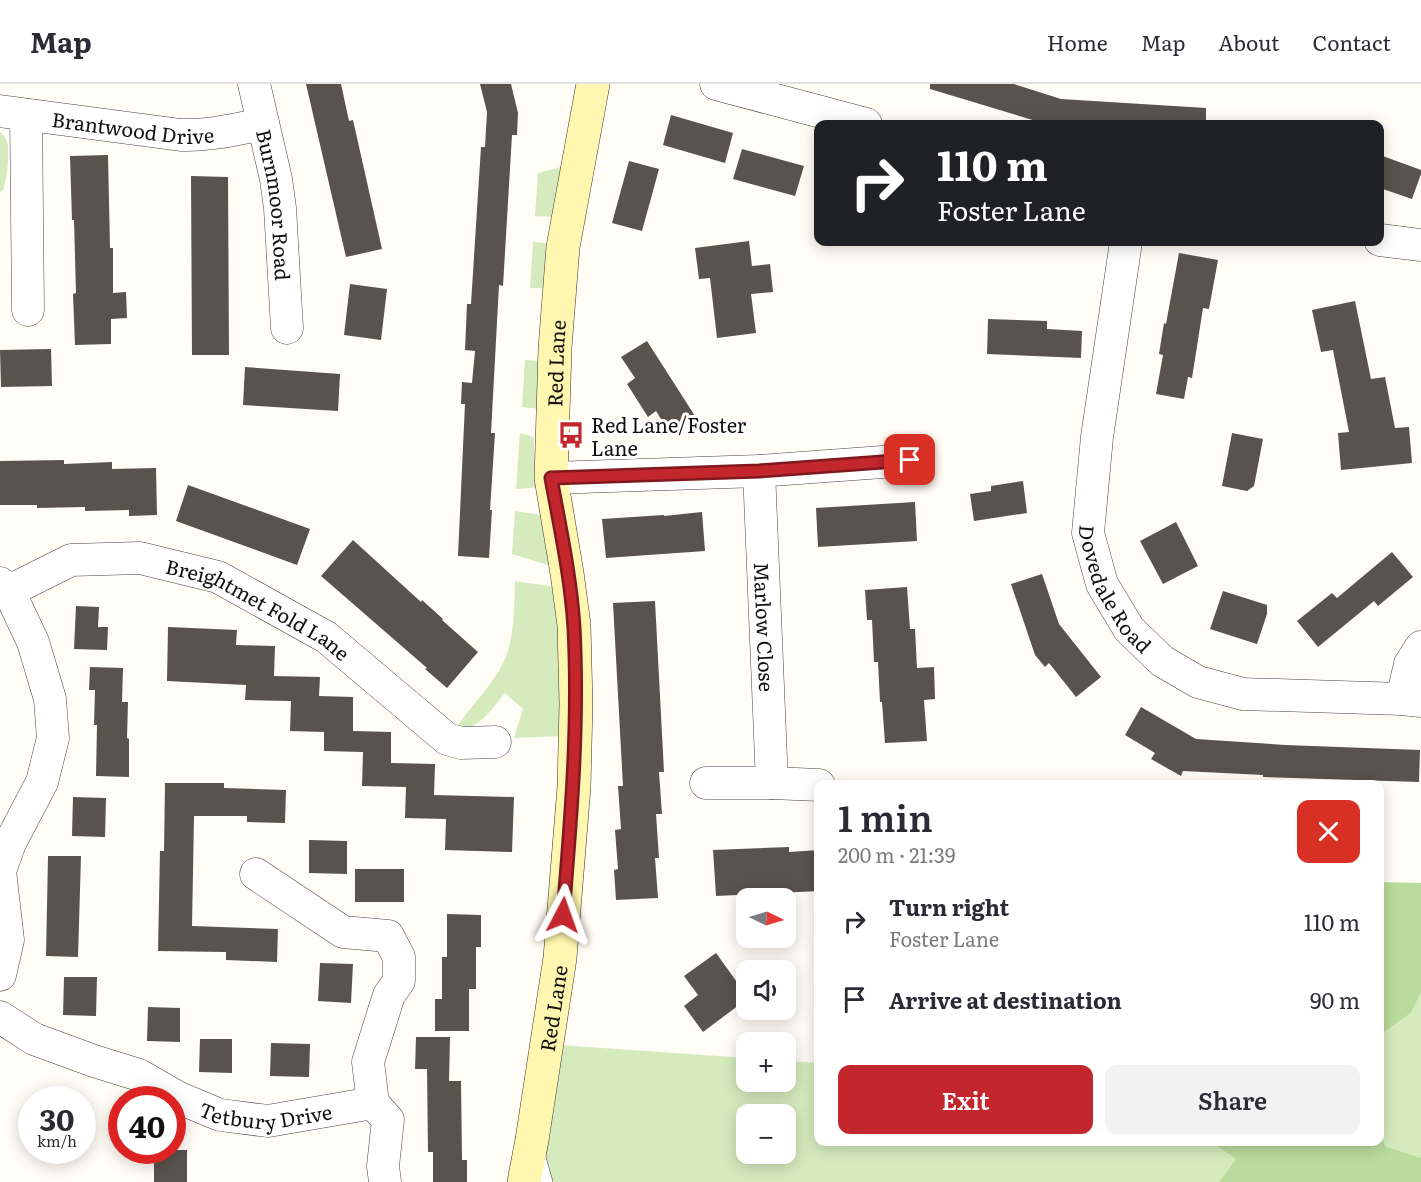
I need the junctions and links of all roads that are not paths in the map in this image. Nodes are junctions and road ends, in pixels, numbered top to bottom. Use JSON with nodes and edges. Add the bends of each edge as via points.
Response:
{"nodes":[{"id":1,"x":254,"y":84,"type":"edge"},
{"id":2,"x":593,"y":84,"type":"edge"},
{"id":3,"x":716,"y":84,"type":"edge"},
{"id":4,"x":809,"y":96,"type":"edge"},
{"id":5,"x":13,"y":113,"type":"edge"},
{"id":6,"x":858,"y":120,"type":"edge"},
{"id":7,"x":263,"y":124,"type":"junction"},
{"id":8,"x":13,"y":209,"type":"edge"},
{"id":9,"x":1384,"y":240,"type":"edge"},
{"id":10,"x":1421,"y":245,"type":"edge"},
{"id":11,"x":1125,"y":246,"type":"edge"},
{"id":12,"x":28,"y":310,"type":"dead end"},
{"id":13,"x":287,"y":328,"type":"dead end"},
{"id":14,"x":910,"y":460,"type":"dead end"},
{"id":15,"x":759,"y":471,"type":"junction"},
{"id":16,"x":551,"y":478,"type":"junction"},
{"id":17,"x":5,"y":587,"type":"edge"},
{"id":18,"x":1421,"y":647,"type":"edge"},
{"id":19,"x":1412,"y":700,"type":"edge"},
{"id":20,"x":495,"y":742,"type":"dead end"},
{"id":21,"x":706,"y":783,"type":"dead end"},
{"id":22,"x":772,"y":783,"type":"junction"},
{"id":23,"x":814,"y":785,"type":"edge"},
{"id":24,"x":248,"y":872,"type":"dead end"},
{"id":25,"x":0,"y":975,"type":"edge"},
{"id":26,"x":0,"y":1017,"type":"edge"},
{"id":27,"x":374,"y":1103,"type":"junction"},
{"id":28,"x":532,"y":1140,"type":"junction"},
{"id":29,"x":385,"y":1182,"type":"edge"},
{"id":30,"x":524,"y":1182,"type":"edge"},
{"id":31,"x":545,"y":1182,"type":"edge"}],
"edges":[{"from":1,"to":7,"type":"street","name":"Burnmoor Road"},
{"from":2,"to":16,"type":"street","name":"Red Lane","via":[[563,247]]},
{"from":3,"to":4,"type":"street"},
{"from":4,"to":6,"type":"street"},
{"from":5,"to":7,"type":"street","name":"Brantwood Drive","via":[[181,135]]},
{"from":5,"to":8,"type":"street"},
{"from":7,"to":13,"type":"street","name":"Burnmoor Road","via":[[280,208]]},
{"from":8,"to":12,"type":"street"},
{"from":9,"to":10,"type":"street"},
{"from":11,"to":19,"type":"street","name":"Dovedale Road","via":[[1097,437],[1088,533],[1102,584],[1129,629],[1162,661],[1198,682],[1243,694]]},
{"from":14,"to":15,"type":"street"},
{"from":15,"to":16,"type":"street"},
{"from":15,"to":22,"type":"street","name":"Marlow Close"},
{"from":16,"to":28,"type":"street","name":"Red Lane","via":[[574,625],[574,787],[560,958]]},
{"from":17,"to":20,"type":"street","name":"Breightmet Fold Lane","via":[[71,560],[140,558],[218,577],[326,638],[447,739],[460,743]]},
{"from":17,"to":25,"type":"street","via":[[33,642],[50,699],[53,738],[42,782],[0,871],[9,940]]},
{"from":18,"to":19,"type":"street","via":[[1410,664]]},
{"from":21,"to":22,"type":"street"},
{"from":22,"to":23,"type":"street"},
{"from":24,"to":27,"type":"street","via":[[343,932],[388,936],[399,957],[399,981],[389,995],[368,1062]]},
{"from":26,"to":27,"type":"street","name":"Tetbury Drive","via":[[34,1039],[139,1075],[219,1115],[268,1121]]},
{"from":27,"to":29,"type":"street","via":[[388,1120]]},
{"from":28,"to":30,"type":"street","name":"Red Lane"},
{"from":28,"to":31,"type":"lane"}]}
